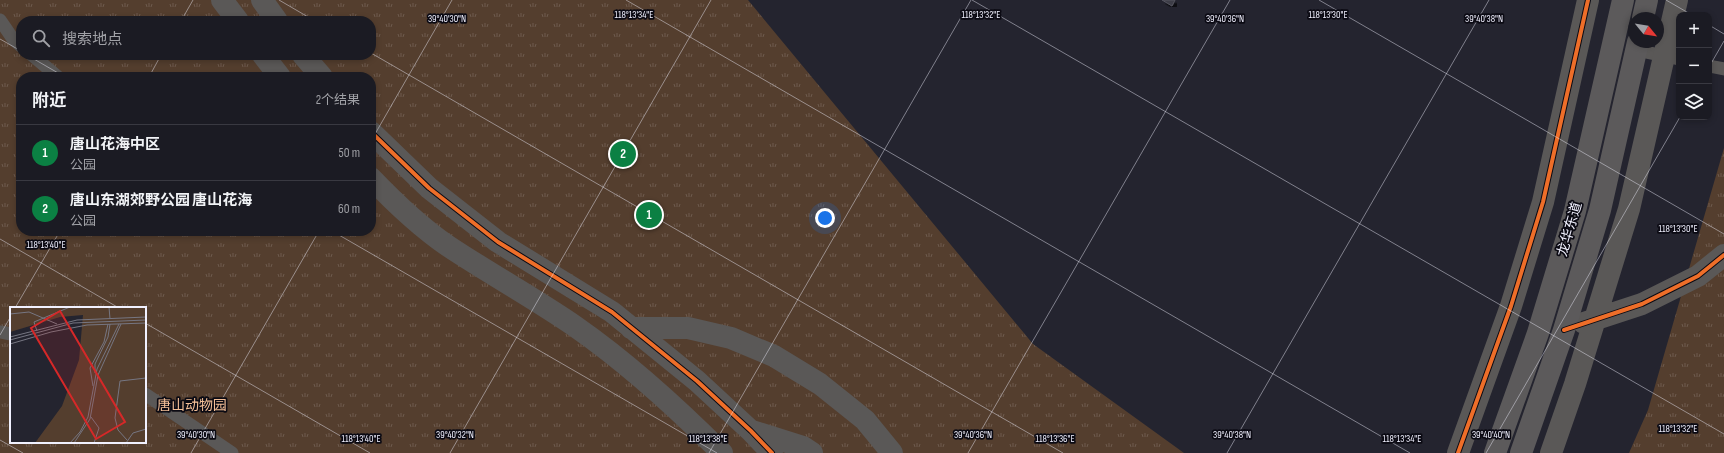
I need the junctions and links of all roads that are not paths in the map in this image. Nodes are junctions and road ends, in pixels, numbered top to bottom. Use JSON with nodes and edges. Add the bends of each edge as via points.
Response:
{"nodes":[{"id":1,"x":222,"y":0,"type":"edge"},
{"id":2,"x":262,"y":0,"type":"edge"},
{"id":3,"x":1588,"y":0,"type":"edge"},
{"id":4,"x":1623,"y":0,"type":"edge"},
{"id":5,"x":1647,"y":0,"type":"edge"},
{"id":6,"x":1678,"y":0,"type":"edge"},
{"id":7,"x":1644,"y":12,"type":"edge"},
{"id":8,"x":234,"y":16,"type":"edge"},
{"id":9,"x":273,"y":16,"type":"edge"},
{"id":10,"x":0,"y":20,"type":"edge"},
{"id":11,"x":16,"y":42,"type":"edge"},
{"id":12,"x":1637,"y":48,"type":"edge"},
{"id":13,"x":1643,"y":48,"type":"edge"},
{"id":14,"x":1672,"y":58,"type":"edge"},
{"id":15,"x":38,"y":60,"type":"edge"},
{"id":16,"x":267,"y":60,"type":"edge"},
{"id":17,"x":307,"y":60,"type":"edge"},
{"id":18,"x":1712,"y":67,"type":"edge"},
{"id":19,"x":1724,"y":69,"type":"edge"},
{"id":20,"x":52,"y":72,"type":"edge"},
{"id":21,"x":276,"y":72,"type":"edge"},
{"id":22,"x":318,"y":72,"type":"edge"},
{"id":23,"x":376,"y":137,"type":"edge"},
{"id":24,"x":376,"y":183,"type":"edge"},
{"id":25,"x":1724,"y":255,"type":"edge"},
{"id":26,"x":1595,"y":319,"type":"junction"},
{"id":27,"x":631,"y":328,"type":"junction"},
{"id":28,"x":1564,"y":330,"type":"junction"},
{"id":29,"x":0,"y":332,"type":"edge"},
{"id":30,"x":10,"y":334,"type":"edge"},
{"id":31,"x":146,"y":395,"type":"edge"},
{"id":32,"x":751,"y":431,"type":"junction"},
{"id":33,"x":232,"y":453,"type":"edge"},
{"id":34,"x":722,"y":453,"type":"edge"},
{"id":35,"x":772,"y":453,"type":"edge"},
{"id":36,"x":812,"y":453,"type":"edge"},
{"id":37,"x":892,"y":453,"type":"edge"},
{"id":38,"x":1458,"y":453,"type":"edge"},
{"id":39,"x":1495,"y":453,"type":"edge"},
{"id":40,"x":1521,"y":453,"type":"edge"},
{"id":41,"x":1551,"y":453,"type":"edge"}],
"edges":[{"from":1,"to":8,"type":"street"},
{"from":2,"to":9,"type":"street"},
{"from":3,"to":38,"type":"street","via":[[1543,202],[1511,306]]},
{"from":4,"to":39,"type":"main road","name":"龙华东道","via":[[1575,211],[1538,333]]},
{"from":5,"to":7,"type":"main road"},
{"from":6,"to":14,"type":"street"},
{"from":10,"to":11,"type":"lane"},
{"from":12,"to":28,"type":"main road","name":"龙华东道","via":[[1600,210]]},
{"from":13,"to":14,"type":"lane"},
{"from":14,"to":26,"type":"street"},
{"from":15,"to":20,"type":"lane"},
{"from":16,"to":21,"type":"street"},
{"from":17,"to":22,"type":"street"},
{"from":18,"to":19,"type":"lane"},
{"from":23,"to":27,"type":"street","via":[[428,188],[498,242],[612,312]]},
{"from":24,"to":34,"type":"street","via":[[403,211],[447,246],[576,327],[635,371]]},
{"from":25,"to":26,"type":"street","via":[[1698,276],[1642,304]]},
{"from":26,"to":28,"type":"street"},
{"from":26,"to":41,"type":"street"},
{"from":27,"to":32,"type":"street","via":[[697,381]]},
{"from":27,"to":37,"type":"street","via":[[688,328],[731,338],[774,356],[820,384],[865,420]]},
{"from":28,"to":40,"type":"main road","name":"龙华东道"},
{"from":29,"to":30,"type":"lane"},
{"from":31,"to":33,"type":"lane"},
{"from":32,"to":35,"type":"street"},
{"from":32,"to":36,"type":"street","via":[[803,447]]}]}
